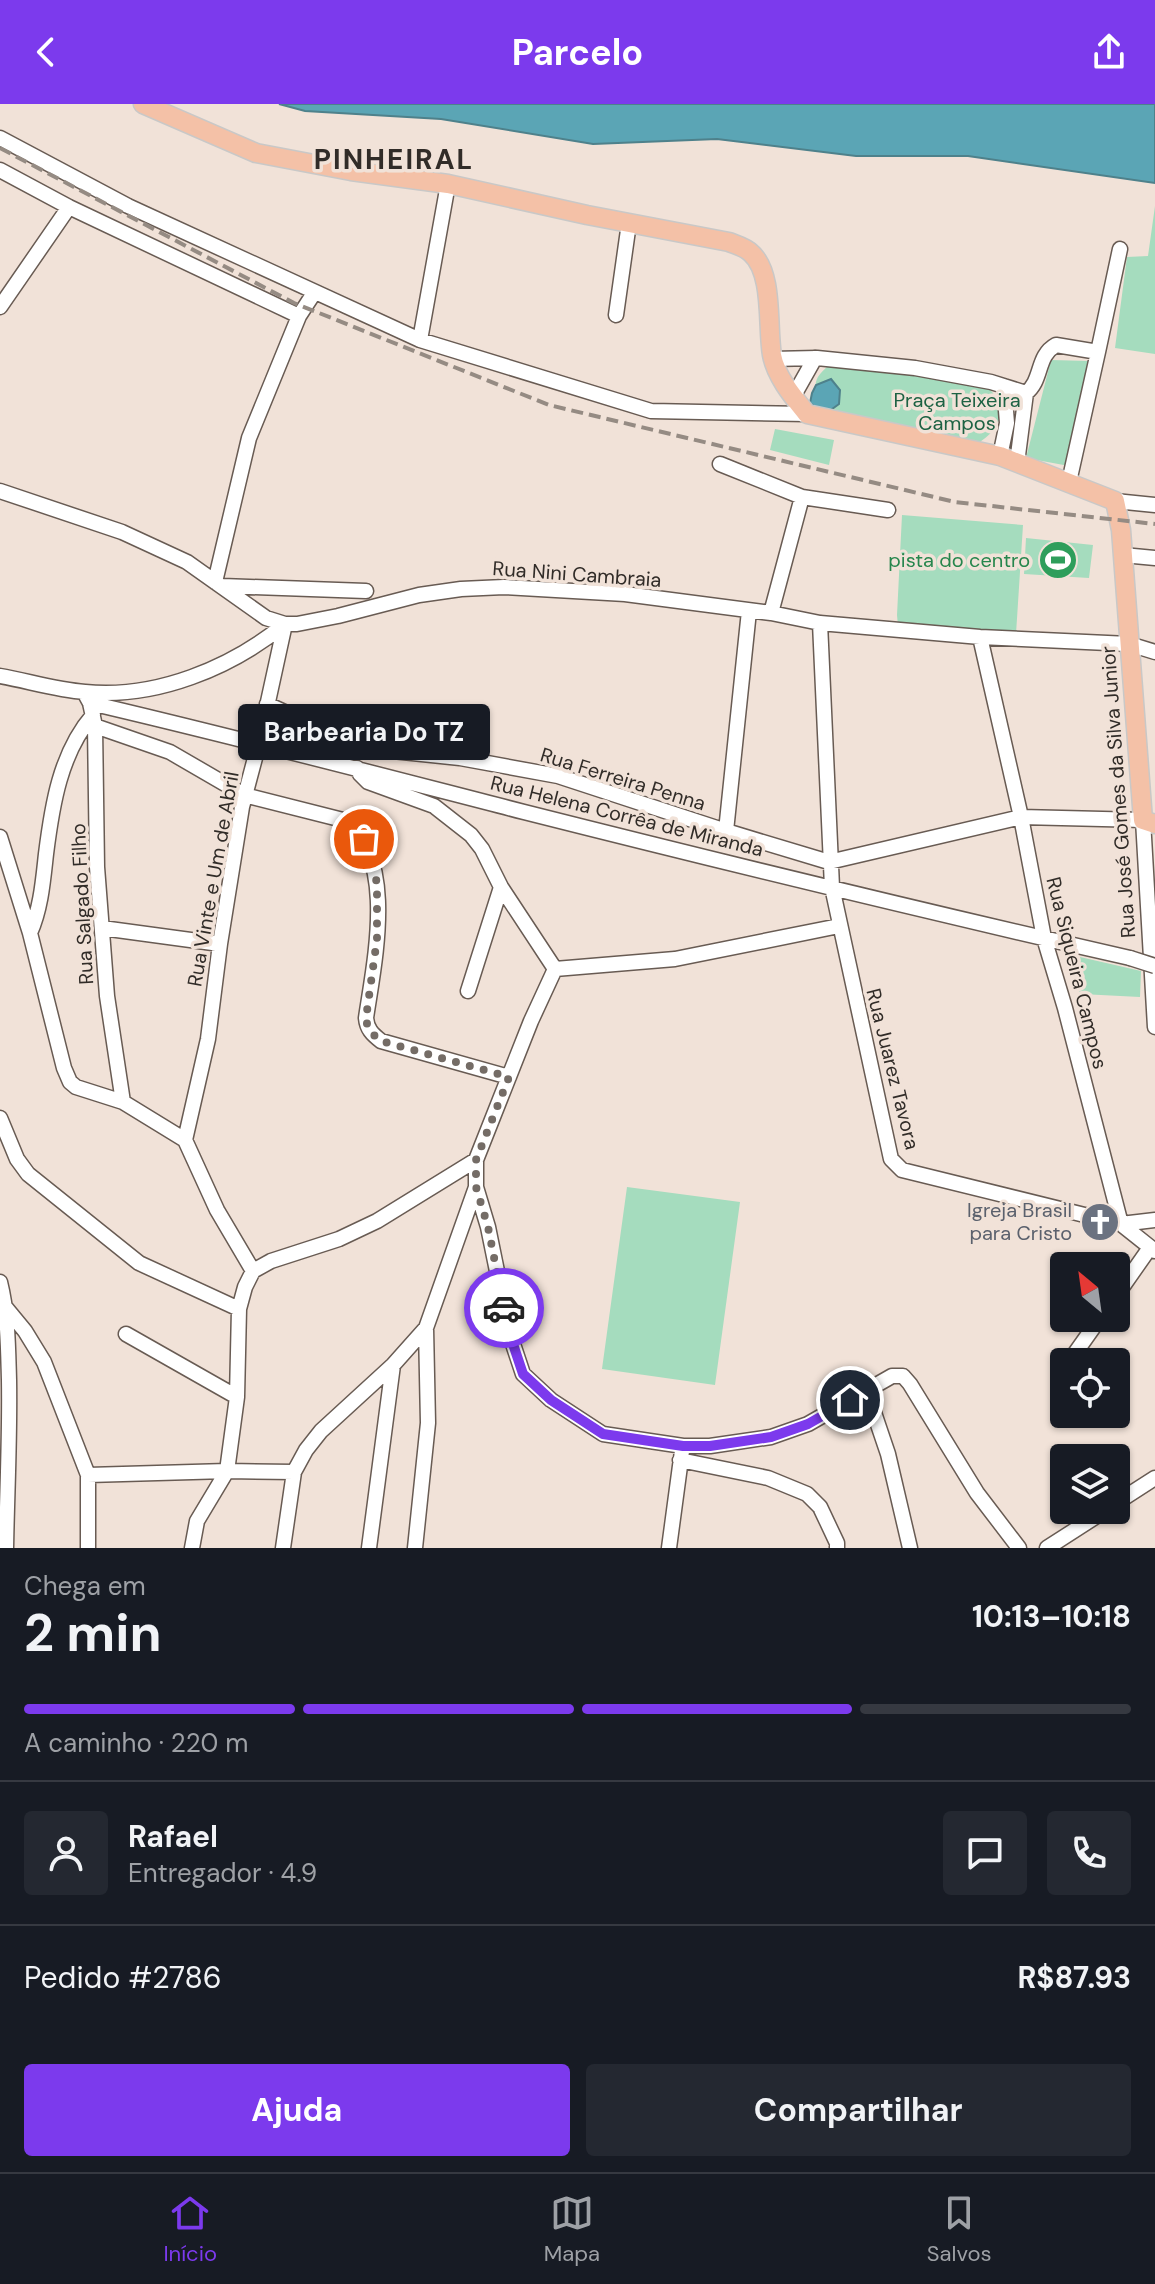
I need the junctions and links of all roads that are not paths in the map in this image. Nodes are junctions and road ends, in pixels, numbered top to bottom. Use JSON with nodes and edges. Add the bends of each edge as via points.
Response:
{"nodes":[{"id":1,"x":143,"y":104,"type":"edge"},
{"id":2,"x":0,"y":138,"type":"edge"},
{"id":3,"x":0,"y":170,"type":"edge"},
{"id":4,"x":448,"y":184,"type":"junction"},
{"id":5,"x":69,"y":207,"type":"junction"},
{"id":6,"x":629,"y":223,"type":"junction"},
{"id":7,"x":1120,"y":249,"type":"dead end"},
{"id":8,"x":314,"y":293,"type":"junction"},
{"id":9,"x":0,"y":307,"type":"edge"},
{"id":10,"x":616,"y":315,"type":"dead end"},
{"id":11,"x":299,"y":316,"type":"junction"},
{"id":12,"x":420,"y":340,"type":"junction"},
{"id":13,"x":1098,"y":352,"type":"junction"},
{"id":14,"x":815,"y":358,"type":"junction"},
{"id":15,"x":772,"y":359,"type":"junction"},
{"id":16,"x":1004,"y":386,"type":"junction"},
{"id":17,"x":1026,"y":393,"type":"junction"},
{"id":18,"x":793,"y":397,"type":"junction"},
{"id":19,"x":807,"y":414,"type":"junction"},
{"id":20,"x":1008,"y":460,"type":"junction"},
{"id":21,"x":720,"y":464,"type":"dead end"},
{"id":22,"x":1069,"y":482,"type":"junction"},
{"id":23,"x":0,"y":491,"type":"edge"},
{"id":24,"x":802,"y":497,"type":"junction"},
{"id":25,"x":1115,"y":501,"type":"junction"},
{"id":26,"x":1155,"y":505,"type":"edge"},
{"id":27,"x":888,"y":510,"type":"dead end"},
{"id":28,"x":1123,"y":555,"type":"junction"},
{"id":29,"x":1155,"y":558,"type":"edge"},
{"id":30,"x":218,"y":584,"type":"junction"},
{"id":31,"x":366,"y":591,"type":"dead end"},
{"id":32,"x":749,"y":611,"type":"junction"},
{"id":33,"x":771,"y":613,"type":"junction"},
{"id":34,"x":820,"y":623,"type":"junction"},
{"id":35,"x":285,"y":624,"type":"junction"},
{"id":36,"x":980,"y":637,"type":"junction"},
{"id":37,"x":1129,"y":644,"type":"junction"},
{"id":38,"x":1155,"y":652,"type":"edge"},
{"id":39,"x":0,"y":676,"type":"edge"},
{"id":40,"x":267,"y":704,"type":"junction"},
{"id":41,"x":91,"y":709,"type":"junction"},
{"id":42,"x":259,"y":743,"type":"junction"},
{"id":43,"x":357,"y":768,"type":"junction"},
{"id":44,"x":244,"y":795,"type":"junction"},
{"id":45,"x":1021,"y":817,"type":"junction"},
{"id":46,"x":1149,"y":822,"type":"edge"},
{"id":47,"x":726,"y":831,"type":"junction"},
{"id":48,"x":0,"y":837,"type":"edge"},
{"id":49,"x":829,"y":862,"type":"junction"},
{"id":50,"x":501,"y":887,"type":"junction"},
{"id":51,"x":832,"y":887,"type":"junction"},
{"id":52,"x":839,"y":926,"type":"junction"},
{"id":53,"x":102,"y":928,"type":"junction"},
{"id":54,"x":30,"y":933,"type":"junction"},
{"id":55,"x":1044,"y":938,"type":"junction"},
{"id":56,"x":220,"y":944,"type":"junction"},
{"id":57,"x":1155,"y":966,"type":"edge"},
{"id":58,"x":555,"y":969,"type":"junction"},
{"id":59,"x":468,"y":991,"type":"dead end"},
{"id":60,"x":1155,"y":1027,"type":"edge"},
{"id":61,"x":509,"y":1077,"type":"junction"},
{"id":62,"x":123,"y":1102,"type":"junction"},
{"id":63,"x":0,"y":1118,"type":"edge"},
{"id":64,"x":185,"y":1140,"type":"junction"},
{"id":65,"x":476,"y":1160,"type":"junction"},
{"id":66,"x":476,"y":1187,"type":"junction"},
{"id":67,"x":1155,"y":1220,"type":"edge"},
{"id":68,"x":1121,"y":1224,"type":"junction"},
{"id":69,"x":1152,"y":1250,"type":"edge"},
{"id":70,"x":253,"y":1271,"type":"junction"},
{"id":71,"x":1130,"y":1278,"type":"edge"},
{"id":72,"x":0,"y":1282,"type":"edge"},
{"id":73,"x":6,"y":1308,"type":"junction"},
{"id":74,"x":239,"y":1309,"type":"junction"},
{"id":75,"x":426,"y":1328,"type":"junction"},
{"id":76,"x":126,"y":1334,"type":"dead end"},
{"id":77,"x":393,"y":1365,"type":"junction"},
{"id":78,"x":4,"y":1371,"type":"edge"},
{"id":79,"x":866,"y":1389,"type":"junction"},
{"id":80,"x":237,"y":1397,"type":"junction"},
{"id":81,"x":682,"y":1453,"type":"junction"},
{"id":82,"x":227,"y":1471,"type":"junction"},
{"id":83,"x":294,"y":1472,"type":"junction"},
{"id":84,"x":88,"y":1475,"type":"junction"},
{"id":85,"x":1155,"y":1478,"type":"edge"},
{"id":86,"x":1130,"y":1494,"type":"edge"},
{"id":87,"x":1084,"y":1524,"type":"edge"},
{"id":88,"x":6,"y":1548,"type":"edge"},
{"id":89,"x":88,"y":1548,"type":"edge"},
{"id":90,"x":192,"y":1548,"type":"edge"},
{"id":91,"x":283,"y":1548,"type":"edge"},
{"id":92,"x":369,"y":1548,"type":"edge"},
{"id":93,"x":415,"y":1548,"type":"edge"},
{"id":94,"x":669,"y":1548,"type":"edge"},
{"id":95,"x":837,"y":1548,"type":"edge"},
{"id":96,"x":910,"y":1548,"type":"edge"},
{"id":97,"x":1019,"y":1548,"type":"edge"},
{"id":98,"x":1047,"y":1548,"type":"edge"}],
"edges":[{"from":1,"to":4,"type":"main road","via":[[256,153]]},
{"from":2,"to":8,"type":"street","via":[[128,206]]},
{"from":3,"to":5,"type":"street"},
{"from":4,"to":6,"type":"main road"},
{"from":4,"to":12,"type":"street"},
{"from":5,"to":9,"type":"street"},
{"from":5,"to":11,"type":"street"},
{"from":6,"to":10,"type":"street"},
{"from":6,"to":15,"type":"main road","via":[[748,250],[765,277]]},
{"from":7,"to":13,"type":"street"},
{"from":8,"to":11,"type":"street"},
{"from":8,"to":12,"type":"street"},
{"from":11,"to":30,"type":"street","via":[[249,438]]},
{"from":12,"to":19,"type":"street","via":[[651,411]]},
{"from":13,"to":17,"type":"street","via":[[1050,347]]},
{"from":13,"to":22,"type":"street"},
{"from":14,"to":15,"type":"street"},
{"from":14,"to":16,"type":"street","via":[[915,368]]},
{"from":14,"to":18,"type":"street"},
{"from":15,"to":18,"type":"main road"},
{"from":16,"to":17,"type":"street"},
{"from":16,"to":20,"type":"street"},
{"from":17,"to":20,"type":"street"},
{"from":18,"to":19,"type":"main road"},
{"from":19,"to":20,"type":"main road"},
{"from":20,"to":22,"type":"main road"},
{"from":21,"to":24,"type":"street"},
{"from":22,"to":25,"type":"main road"},
{"from":23,"to":30,"type":"street","via":[[122,532],[187,562]]},
{"from":24,"to":27,"type":"street"},
{"from":24,"to":33,"type":"street"},
{"from":25,"to":26,"type":"street"},
{"from":25,"to":28,"type":"main road","name":"Rua José Gomes da Silva Junior"},
{"from":28,"to":29,"type":"street"},
{"from":28,"to":37,"type":"main road","name":"Rua José Gomes da Silva Junior"},
{"from":30,"to":31,"type":"street"},
{"from":30,"to":35,"type":"street","via":[[266,618]]},
{"from":32,"to":33,"type":"street","name":"Rua Nini Cambraia"},
{"from":32,"to":35,"type":"street","name":"Rua Nini Cambraia","via":[[625,594],[504,587],[419,595]]},
{"from":32,"to":47,"type":"street"},
{"from":33,"to":34,"type":"street","name":"Rua Nini Cambraia"},
{"from":34,"to":36,"type":"street","name":"Rua Nini Cambraia"},
{"from":34,"to":49,"type":"street","name":"Rua Juarez Tavora"},
{"from":35,"to":40,"type":"street","name":"Rua Vinte e Um de Abril"},
{"from":35,"to":41,"type":"street","via":[[261,644],[199,674],[122,692]]},
{"from":36,"to":37,"type":"street","name":"Rua Nini Cambraia"},
{"from":36,"to":45,"type":"street","name":"Rua Siqueira Campos"},
{"from":37,"to":38,"type":"street","name":"Rua Nini Cambraia"},
{"from":37,"to":46,"type":"main road","name":"Rua José Gomes da Silva Junior"},
{"from":39,"to":41,"type":"street","name":"Rua Helena Corrêa de Miranda"},
{"from":40,"to":42,"type":"street","name":"Rua Vinte e Um de Abril"},
{"from":40,"to":47,"type":"street","name":"Rua Ferreira Penna","via":[[352,743],[558,776]]},
{"from":41,"to":42,"type":"street","name":"Rua Helena Corrêa de Miranda"},
{"from":41,"to":44,"type":"street"},
{"from":41,"to":53,"type":"street","name":"Rua Salgado Filho"},
{"from":41,"to":54,"type":"street","via":[[59,783],[39,908]]},
{"from":42,"to":43,"type":"street","name":"Rua Helena Corrêa de Miranda"},
{"from":42,"to":44,"type":"street","name":"Rua Vinte e Um de Abril"},
{"from":43,"to":50,"type":"street","via":[[368,782],[434,806],[452,819],[477,841]]},
{"from":43,"to":51,"type":"street","name":"Rua Helena Corrêa de Miranda"},
{"from":44,"to":56,"type":"street","name":"Rua Vinte e Um de Abril"},
{"from":44,"to":61,"type":"street","via":[[343,820],[356,828],[368,849],[377,884],[377,939],[366,1018],[372,1034]]},
{"from":45,"to":46,"type":"street"},
{"from":45,"to":49,"type":"street"},
{"from":45,"to":55,"type":"street","name":"Rua Siqueira Campos"},
{"from":46,"to":60,"type":"street","name":"Rua José Gomes da Silva Junior"},
{"from":47,"to":49,"type":"street","name":"Rua Ferreira Penna"},
{"from":48,"to":54,"type":"street"},
{"from":49,"to":51,"type":"street","name":"Rua Juarez Tavora"},
{"from":50,"to":58,"type":"street"},
{"from":50,"to":59,"type":"street"},
{"from":51,"to":52,"type":"street","name":"Rua Juarez Tavora"},
{"from":51,"to":55,"type":"street","name":"Rua Helena Corrêa de Miranda"},
{"from":52,"to":58,"type":"street","via":[[675,959]]},
{"from":52,"to":68,"type":"street","name":"Rua Juarez Tavora","via":[[891,1159],[902,1170]]},
{"from":53,"to":56,"type":"street"},
{"from":53,"to":62,"type":"street","name":"Rua Salgado Filho"},
{"from":54,"to":62,"type":"street","via":[[67,1076],[76,1087]]},
{"from":55,"to":57,"type":"street","name":"Rua Helena Corrêa de Miranda","bridge":true},
{"from":55,"to":68,"type":"street","name":"Rua Siqueira Campos"},
{"from":56,"to":64,"type":"street","name":"Rua Vinte e Um de Abril","via":[[208,1039]]},
{"from":58,"to":61,"type":"street"},
{"from":61,"to":65,"type":"street"},
{"from":62,"to":64,"type":"street"},
{"from":63,"to":74,"type":"street","via":[[28,1174],[139,1263]]},
{"from":64,"to":70,"type":"street"},
{"from":65,"to":66,"type":"street"},
{"from":65,"to":70,"type":"street","via":[[377,1221]]},
{"from":66,"to":75,"type":"street"},
{"from":66,"to":81,"type":"street","via":[[523,1374],[603,1434]]},
{"from":67,"to":68,"type":"street","name":"Rua Juarez Tavora"},
{"from":68,"to":69,"type":"street"},
{"from":69,"to":71,"type":"street"},
{"from":70,"to":74,"type":"street"},
{"from":72,"to":73,"type":"street"},
{"from":73,"to":78,"type":"street"},
{"from":73,"to":84,"type":"street","via":[[44,1362]]},
{"from":74,"to":80,"type":"street"},
{"from":75,"to":77,"type":"street"},
{"from":75,"to":93,"type":"street","via":[[428,1423]]},
{"from":76,"to":80,"type":"street"},
{"from":77,"to":83,"type":"street","via":[[321,1431]]},
{"from":77,"to":92,"type":"street"},
{"from":78,"to":88,"type":"street","via":[[9,1421]]},
{"from":79,"to":81,"type":"street","via":[[821,1417],[771,1437]]},
{"from":79,"to":96,"type":"street"},
{"from":79,"to":97,"type":"street","via":[[903,1376],[977,1493]]},
{"from":80,"to":82,"type":"street"},
{"from":81,"to":94,"type":"street"},
{"from":81,"to":95,"type":"street","via":[[807,1494],[820,1507]]},
{"from":82,"to":83,"type":"street"},
{"from":82,"to":84,"type":"street"},
{"from":82,"to":90,"type":"street","via":[[197,1521]]},
{"from":83,"to":91,"type":"street"},
{"from":84,"to":89,"type":"street"},
{"from":85,"to":86,"type":"street"},
{"from":87,"to":98,"type":"street"}]}
